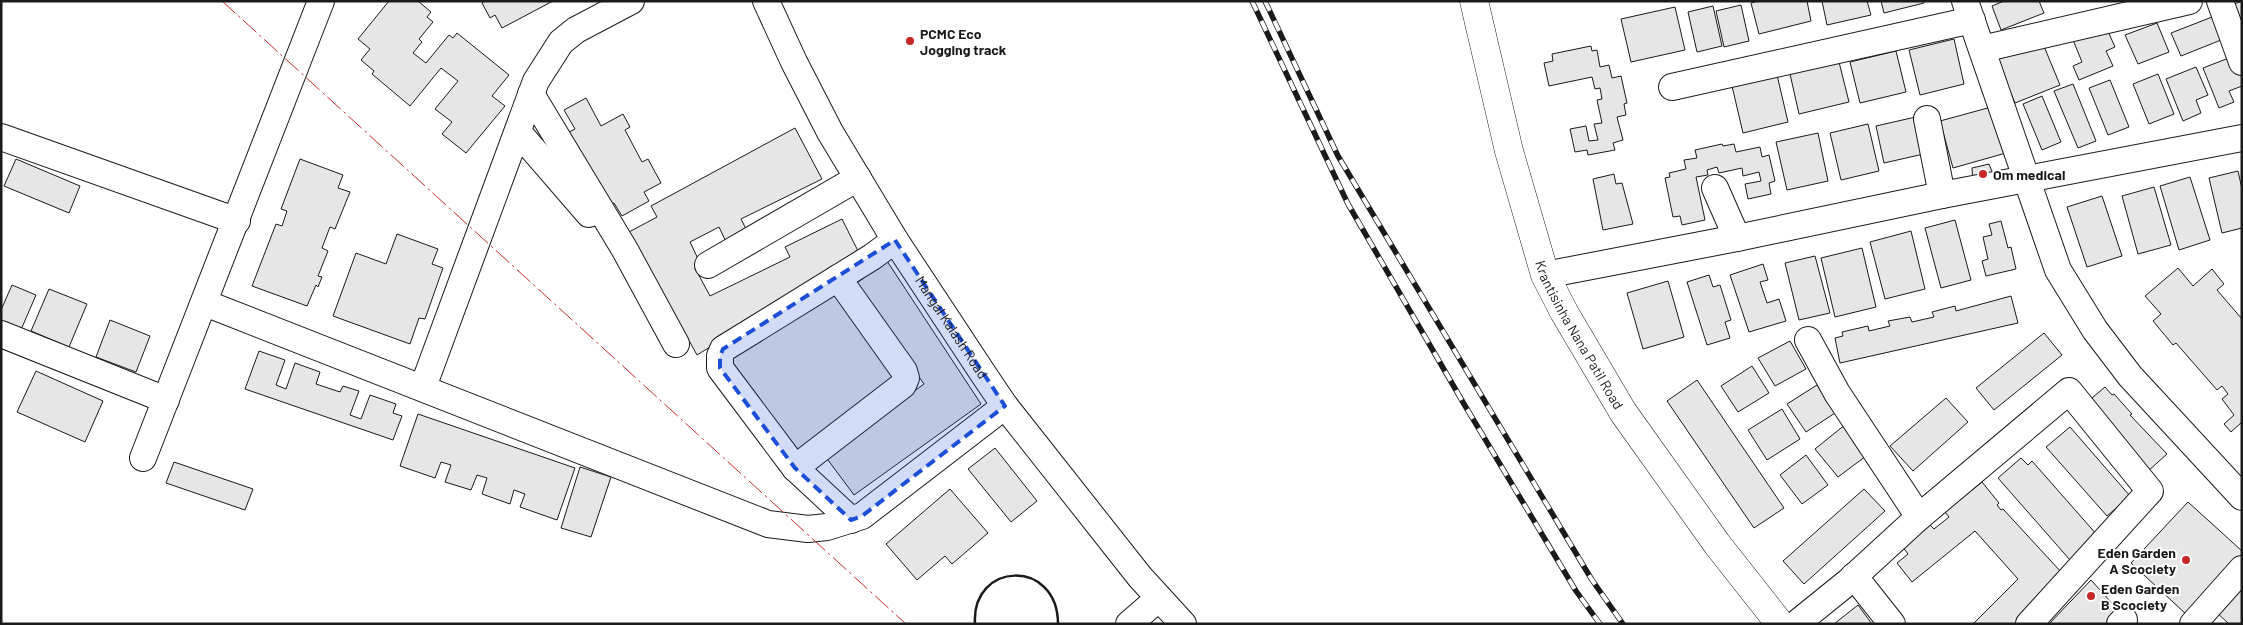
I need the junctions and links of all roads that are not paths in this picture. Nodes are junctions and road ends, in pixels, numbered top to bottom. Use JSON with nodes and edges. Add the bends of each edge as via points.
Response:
{"nodes":[{"id":1,"x":631,"y":1,"type":"edge"},
{"id":2,"x":766,"y":1,"type":"edge"},
{"id":3,"x":1474,"y":1,"type":"edge"},
{"id":4,"x":2189,"y":1,"type":"edge"},
{"id":5,"x":2220,"y":1,"type":"edge"},
{"id":6,"x":318,"y":2,"type":"edge"},
{"id":7,"x":1968,"y":10,"type":"edge"},
{"id":8,"x":1982,"y":49,"type":"junction"},
{"id":9,"x":2242,"y":62,"type":"edge"},
{"id":10,"x":1672,"y":88,"type":"dead end"},
{"id":11,"x":532,"y":94,"type":"junction"},
{"id":12,"x":1927,"y":118,"type":"dead end"},
{"id":13,"x":518,"y":132,"type":"junction"},
{"id":14,"x":1,"y":137,"type":"edge"},
{"id":15,"x":2242,"y":138,"type":"edge"},
{"id":16,"x":858,"y":178,"type":"junction"},
{"id":17,"x":2027,"y":180,"type":"junction"},
{"id":18,"x":1715,"y":188,"type":"dead end"},
{"id":19,"x":1942,"y":195,"type":"junction"},
{"id":20,"x":237,"y":221,"type":"junction"},
{"id":21,"x":600,"y":228,"type":"dead end"},
{"id":22,"x":1737,"y":238,"type":"junction"},
{"id":23,"x":895,"y":240,"type":"junction"},
{"id":24,"x":708,"y":265,"type":"dead end"},
{"id":25,"x":1545,"y":275,"type":"junction"},
{"id":26,"x":838,"y":278,"type":"junction"},
{"id":27,"x":205,"y":303,"type":"junction"},
{"id":28,"x":1,"y":334,"type":"edge"},
{"id":29,"x":1808,"y":340,"type":"dead end"},
{"id":30,"x":676,"y":344,"type":"dead end"},
{"id":31,"x":423,"y":387,"type":"junction"},
{"id":32,"x":166,"y":400,"type":"junction"},
{"id":33,"x":1005,"y":406,"type":"junction"},
{"id":34,"x":143,"y":458,"type":"dead end"},
{"id":35,"x":795,"y":468,"type":"junction"},
{"id":36,"x":2238,"y":483,"type":"edge"},
{"id":37,"x":1919,"y":517,"type":"junction"},
{"id":38,"x":851,"y":520,"type":"junction"},
{"id":39,"x":2242,"y":569,"type":"edge"},
{"id":40,"x":1854,"y":576,"type":"junction"},
{"id":41,"x":1159,"y":598,"type":"junction"},
{"id":42,"x":1129,"y":624,"type":"edge"},
{"id":43,"x":1183,"y":624,"type":"edge"},
{"id":44,"x":1780,"y":624,"type":"edge"},
{"id":45,"x":1796,"y":624,"type":"edge"},
{"id":46,"x":1892,"y":624,"type":"edge"},
{"id":47,"x":2029,"y":624,"type":"edge"},
{"id":48,"x":2193,"y":624,"type":"edge"}],
"edges":[{"from":1,"to":11,"type":"street","via":[[576,30],[561,42]]},
{"from":2,"to":16,"type":"street","name":"Mangal Kalash Road","via":[[830,132]]},
{"from":3,"to":25,"type":"main road","name":"Krantisinha Nana Patil Road","via":[[1509,151]]},
{"from":4,"to":8,"type":"street"},
{"from":5,"to":9,"type":"street"},
{"from":6,"to":20,"type":"street"},
{"from":7,"to":8,"type":"street"},
{"from":7,"to":10,"type":"street"},
{"from":8,"to":17,"type":"street"},
{"from":11,"to":13,"type":"street"},
{"from":11,"to":30,"type":"street","via":[[625,250]]},
{"from":12,"to":19,"type":"street"},
{"from":13,"to":21,"type":"street"},
{"from":13,"to":31,"type":"street"},
{"from":14,"to":20,"type":"street"},
{"from":15,"to":17,"type":"street"},
{"from":16,"to":23,"type":"street","name":"Mangal Kalash Road"},
{"from":16,"to":24,"type":"street"},
{"from":17,"to":19,"type":"street"},
{"from":17,"to":36,"type":"street","via":[[2058,270],[2096,330],[2130,376]]},
{"from":18,"to":22,"type":"street"},
{"from":19,"to":22,"type":"street"},
{"from":20,"to":27,"type":"street"},
{"from":22,"to":25,"type":"street"},
{"from":23,"to":26,"type":"street"},
{"from":23,"to":33,"type":"street","name":"Mangal Kalash Road"},
{"from":25,"to":44,"type":"main road","name":"Krantisinha Nana Patil Road","via":[[1623,412],[1717,544]]},
{"from":26,"to":35,"type":"street","via":[[906,378],[903,385]]},
{"from":26,"to":35,"type":"street","via":[[723,349],[720,356],[720,368]]},
{"from":27,"to":31,"type":"street"},
{"from":27,"to":32,"type":"street"},
{"from":28,"to":32,"type":"street"},
{"from":29,"to":37,"type":"street","via":[[1837,393]]},
{"from":31,"to":38,"type":"street","via":[[768,524],[808,528]]},
{"from":32,"to":34,"type":"street"},
{"from":33,"to":38,"type":"street","via":[[862,516]]},
{"from":33,"to":41,"type":"street","name":"Mangal Kalash Road"},
{"from":35,"to":38,"type":"street"},
{"from":37,"to":40,"type":"street"},
{"from":37,"to":47,"type":"street","via":[[2069,391],[2150,491]]},
{"from":39,"to":48,"type":"street"},
{"from":40,"to":45,"type":"street"},
{"from":40,"to":46,"type":"street"},
{"from":41,"to":42,"type":"street"},
{"from":41,"to":43,"type":"street","name":"Mangal Kalash Road"}]}
